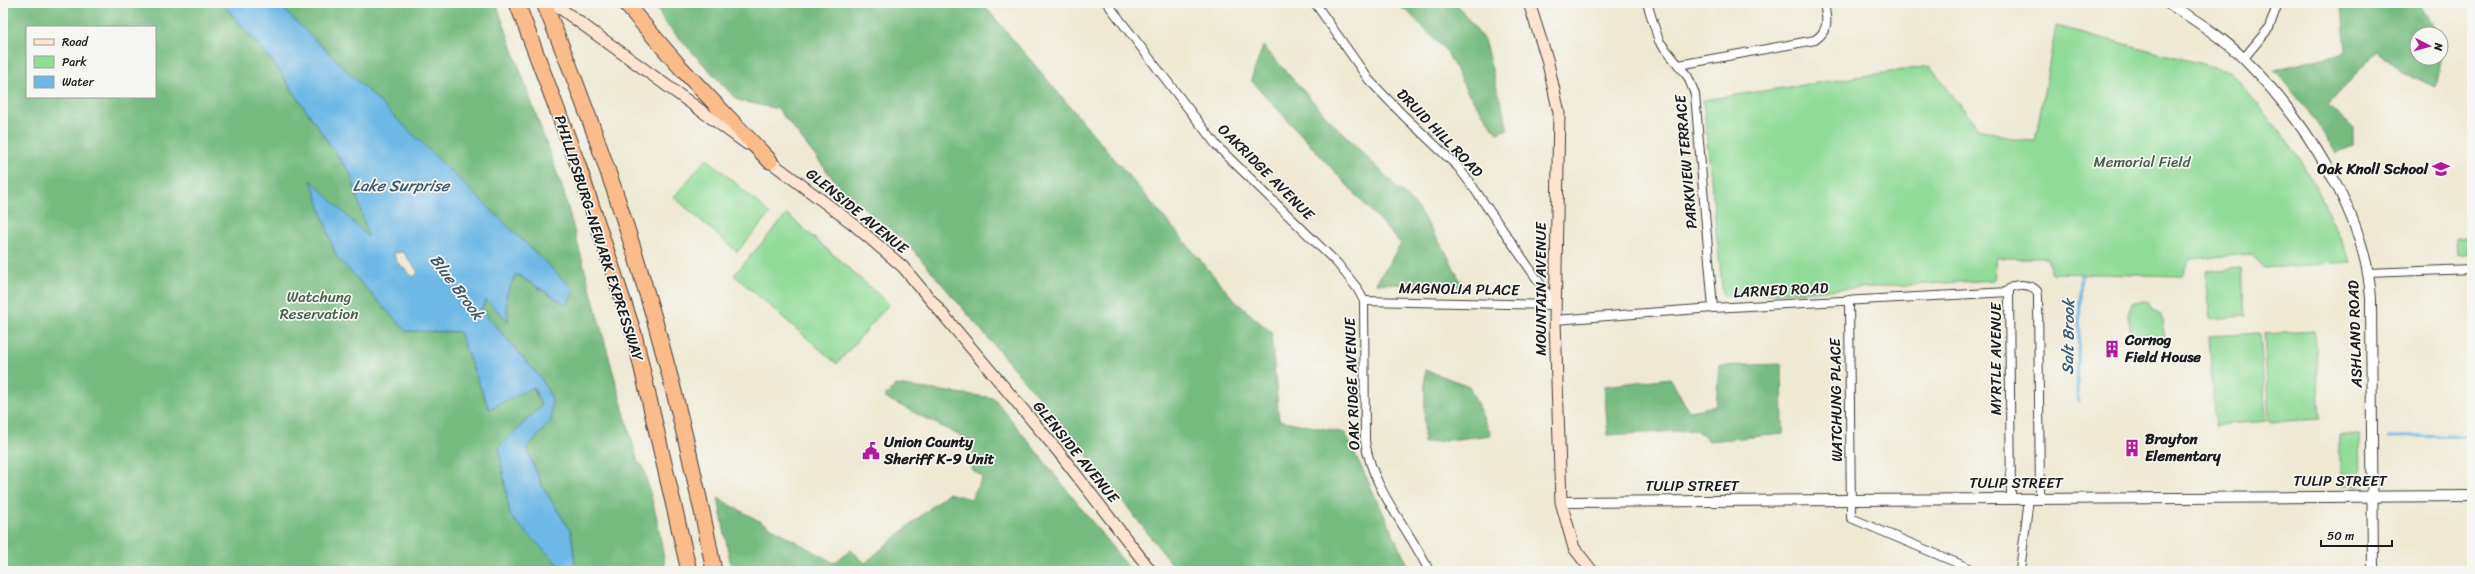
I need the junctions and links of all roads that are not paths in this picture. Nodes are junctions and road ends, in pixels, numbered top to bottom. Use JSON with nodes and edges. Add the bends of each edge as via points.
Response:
{"nodes":[{"id":1,"x":518,"y":3,"type":"edge"},
{"id":2,"x":544,"y":3,"type":"edge"},
{"id":3,"x":553,"y":3,"type":"edge"},
{"id":4,"x":625,"y":3,"type":"edge"},
{"id":5,"x":1107,"y":3,"type":"edge"},
{"id":6,"x":1315,"y":3,"type":"edge"},
{"id":7,"x":1529,"y":3,"type":"edge"},
{"id":8,"x":1647,"y":3,"type":"edge"},
{"id":9,"x":1824,"y":3,"type":"edge"},
{"id":10,"x":2168,"y":3,"type":"edge"},
{"id":11,"x":2278,"y":3,"type":"edge"},
{"id":12,"x":2244,"y":58,"type":"junction"},
{"id":13,"x":1678,"y":65,"type":"junction"},
{"id":14,"x":770,"y":161,"type":"junction"},
{"id":15,"x":2472,"y":269,"type":"edge"},
{"id":16,"x":2368,"y":273,"type":"junction"},
{"id":17,"x":2009,"y":292,"type":"junction"},
{"id":18,"x":1849,"y":300,"type":"junction"},
{"id":19,"x":1364,"y":301,"type":"junction"},
{"id":20,"x":1555,"y":305,"type":"junction"},
{"id":21,"x":1712,"y":308,"type":"junction"},
{"id":22,"x":1555,"y":320,"type":"junction"},
{"id":23,"x":2372,"y":496,"type":"junction"},
{"id":24,"x":2472,"y":496,"type":"edge"},
{"id":25,"x":2011,"y":498,"type":"junction"},
{"id":26,"x":2029,"y":498,"type":"junction"},
{"id":27,"x":2040,"y":498,"type":"junction"},
{"id":28,"x":1851,"y":499,"type":"junction"},
{"id":29,"x":1561,"y":502,"type":"junction"},
{"id":30,"x":689,"y":571,"type":"edge"},
{"id":31,"x":714,"y":571,"type":"edge"},
{"id":32,"x":1151,"y":571,"type":"edge"},
{"id":33,"x":1430,"y":571,"type":"edge"},
{"id":34,"x":1592,"y":571,"type":"edge"},
{"id":35,"x":1976,"y":571,"type":"edge"},
{"id":36,"x":2020,"y":571,"type":"edge"},
{"id":37,"x":2373,"y":571,"type":"edge"}],
"edges":[{"from":1,"to":30,"type":"highway","name":"PHILLIPSBURG-NEWARK EXPRESSWAY","via":[[578,166],[634,334]]},
{"from":2,"to":31,"type":"highway","name":"PHILLIPSBURG-NEWARK EXPRESSWAY","via":[[601,154],[643,284],[663,351],[698,490]]},
{"from":3,"to":14,"type":"main road","name":"GLENSIDE AVENUE"},
{"from":4,"to":14,"type":"highway","via":[[680,67]]},
{"from":5,"to":19,"type":"street","name":"OAKRIDGE AVENUE","via":[[1218,146],[1337,263]]},
{"from":6,"to":20,"type":"street","name":"DRUID HILL ROAD","via":[[1369,80],[1473,186]]},
{"from":7,"to":20,"type":"main road","name":"MOUNTAIN AVENUE","via":[[1547,59],[1559,113]]},
{"from":8,"to":13,"type":"street","name":"PARKVIEW TERRACE","via":[[1659,41]]},
{"from":9,"to":13,"type":"street","via":[[1826,27],[1815,40]]},
{"from":10,"to":12,"type":"street","name":"ASHLAND ROAD","via":[[2216,35]]},
{"from":11,"to":12,"type":"street","via":[[2269,28]]},
{"from":12,"to":16,"type":"street","name":"ASHLAND ROAD","via":[[2298,124],[2328,170],[2355,228]]},
{"from":13,"to":21,"type":"street","name":"PARKVIEW TERRACE","via":[[1688,77],[1695,94]]},
{"from":14,"to":32,"type":"main road","name":"GLENSIDE AVENUE","via":[[852,223],[903,268],[1057,450]]},
{"from":15,"to":16,"type":"street"},
{"from":16,"to":23,"type":"street","name":"ASHLAND ROAD","via":[[2371,299]]},
{"from":17,"to":18,"type":"street","name":"LARNED ROAD"},
{"from":17,"to":25,"type":"street","name":"MYRTLE AVENUE"},
{"from":17,"to":27,"type":"street","name":"MYRTLE AVENUE","via":[[2012,287],[2032,286],[2038,296]]},
{"from":18,"to":21,"type":"street","name":"LARNED ROAD"},
{"from":18,"to":28,"type":"street","name":"WATCHUNG PLACE"},
{"from":19,"to":20,"type":"street","name":"MAGNOLIA PLACE"},
{"from":19,"to":33,"type":"street","name":"OAK RIDGE AVENUE","via":[[1365,441],[1368,461],[1380,489]]},
{"from":20,"to":22,"type":"main road","name":"MOUNTAIN AVENUE"},
{"from":21,"to":22,"type":"street","name":"LARNED ROAD"},
{"from":22,"to":29,"type":"main road","name":"MOUNTAIN AVENUE"},
{"from":23,"to":24,"type":"street","name":"TULIP STREET"},
{"from":23,"to":27,"type":"street","name":"TULIP STREET"},
{"from":23,"to":37,"type":"street","name":"ASHLAND ROAD"},
{"from":25,"to":26,"type":"street","name":"TULIP STREET"},
{"from":25,"to":28,"type":"street","name":"TULIP STREET"},
{"from":26,"to":27,"type":"street","name":"TULIP STREET"},
{"from":26,"to":36,"type":"street"},
{"from":28,"to":29,"type":"street","name":"TULIP STREET"},
{"from":28,"to":35,"type":"street","name":"WATCHUNG PLACE","via":[[1851,518]]},
{"from":29,"to":34,"type":"main road","name":"MOUNTAIN AVENUE","via":[[1574,548]]}]}
